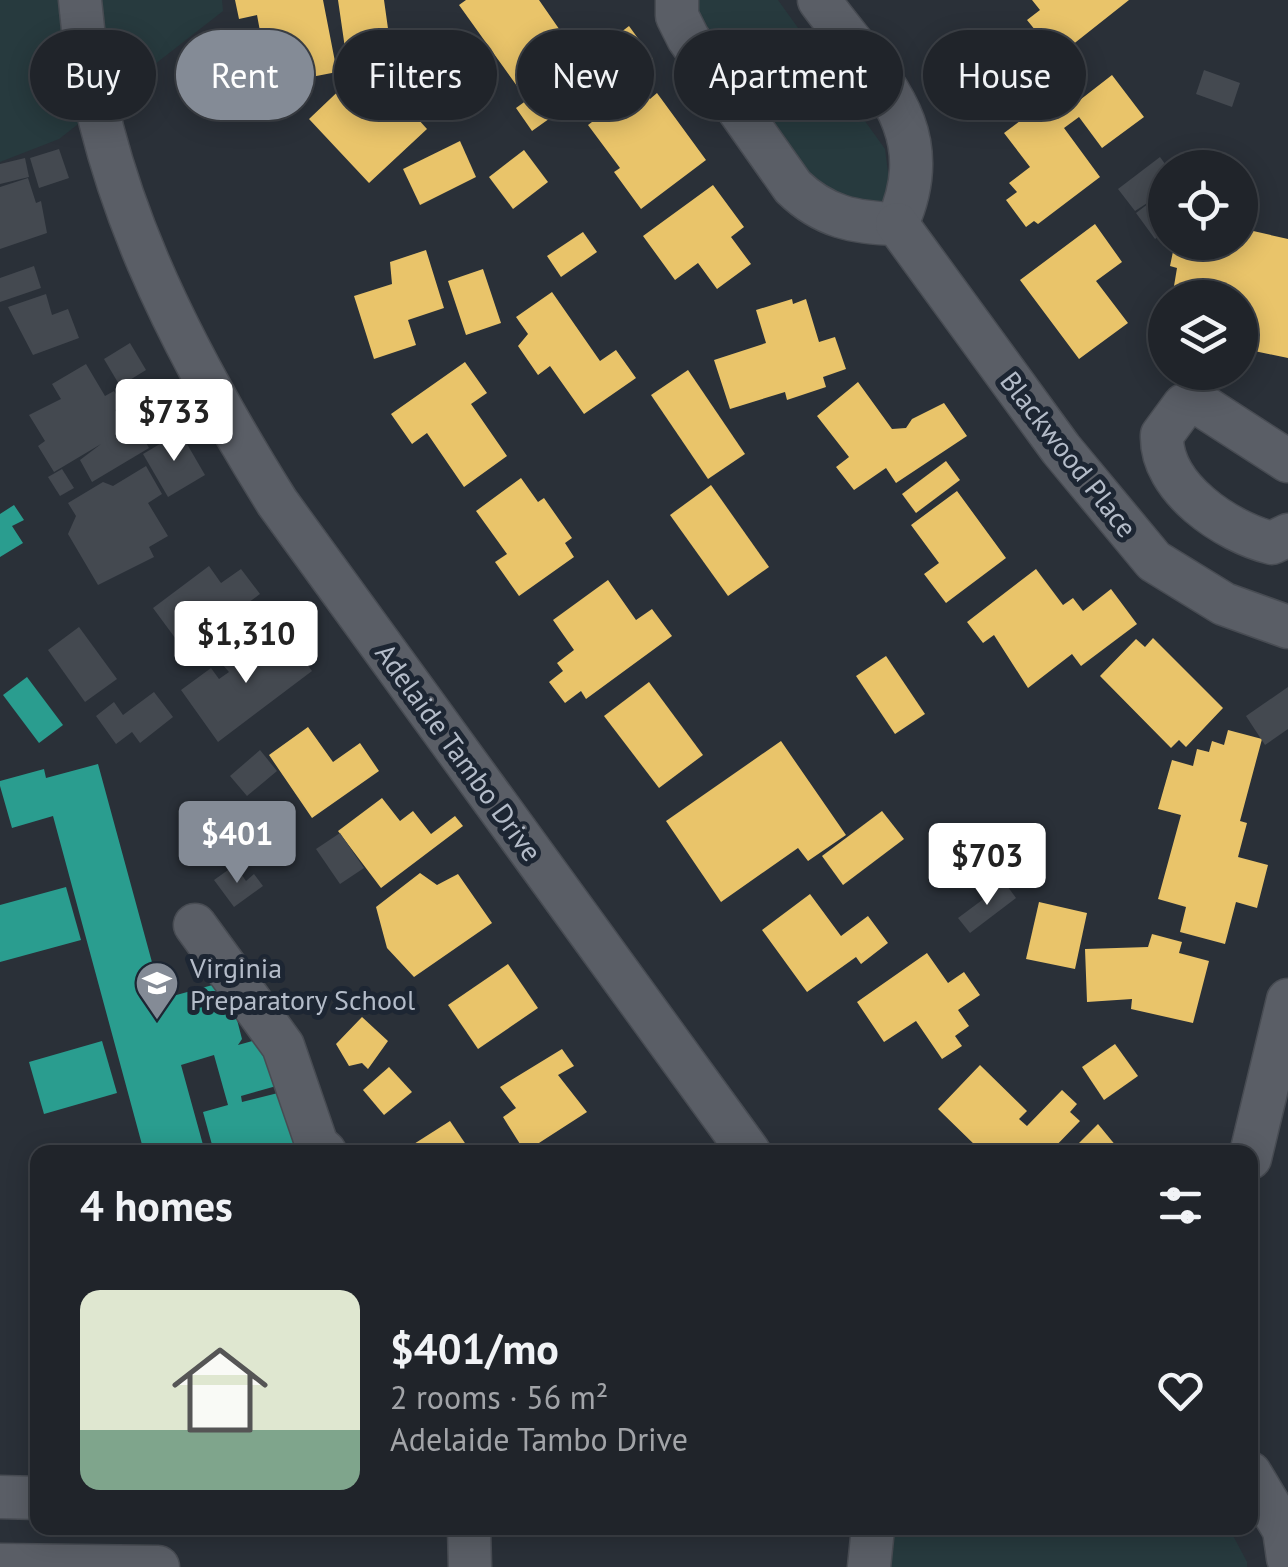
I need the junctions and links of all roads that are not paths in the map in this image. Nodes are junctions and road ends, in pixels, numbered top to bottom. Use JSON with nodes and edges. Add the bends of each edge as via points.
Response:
{"nodes":[{"id":1,"x":80,"y":0,"type":"edge"},
{"id":2,"x":676,"y":0,"type":"edge"},
{"id":3,"x":819,"y":0,"type":"edge"},
{"id":4,"x":896,"y":224,"type":"junction"},
{"id":5,"x":1288,"y":461,"type":"edge"},
{"id":6,"x":1267,"y":536,"type":"edge"},
{"id":7,"x":1224,"y":604,"type":"junction"},
{"id":8,"x":1288,"y":627,"type":"edge"},
{"id":9,"x":194,"y":926,"type":"dead end"},
{"id":10,"x":1288,"y":1000,"type":"edge"},
{"id":11,"x":316,"y":1145,"type":"edge"},
{"id":12,"x":744,"y":1145,"type":"edge"},
{"id":13,"x":1253,"y":1145,"type":"edge"},
{"id":14,"x":1258,"y":1488,"type":"edge"},
{"id":15,"x":469,"y":1535,"type":"edge"},
{"id":16,"x":871,"y":1535,"type":"edge"},
{"id":17,"x":1286,"y":1541,"type":"edge"},
{"id":18,"x":2,"y":1562,"type":"edge"},
{"id":19,"x":158,"y":1567,"type":"edge"},
{"id":20,"x":470,"y":1567,"type":"edge"},
{"id":21,"x":869,"y":1567,"type":"edge"},
{"id":22,"x":1287,"y":1567,"type":"edge"}],
"edges":[{"from":1,"to":12,"type":"street","name":"Adelaide Tambo Drive","via":[[93,86],[122,196],[166,308],[217,406],[277,502]]},
{"from":2,"to":4,"type":"street","via":[[688,38],[794,187],[836,216]]},
{"from":3,"to":4,"type":"street","via":[[912,138],[911,192]]},
{"from":4,"to":7,"type":"street","name":"Blackwood Place","via":[[1122,528],[1154,561]]},
{"from":5,"to":6,"type":"street","via":[[1198,403],[1184,405],[1165,425],[1162,447],[1186,489],[1207,511]]},
{"from":6,"to":7,"type":"street"},
{"from":7,"to":8,"type":"street","name":"Blackwood Place"},
{"from":9,"to":11,"type":"street","via":[[283,1046]]},
{"from":10,"to":13,"type":"street"},
{"from":14,"to":17,"type":"street"},
{"from":15,"to":20,"type":"street"},
{"from":16,"to":21,"type":"street"},
{"from":17,"to":22,"type":"street"},
{"from":18,"to":19,"type":"street"}]}
